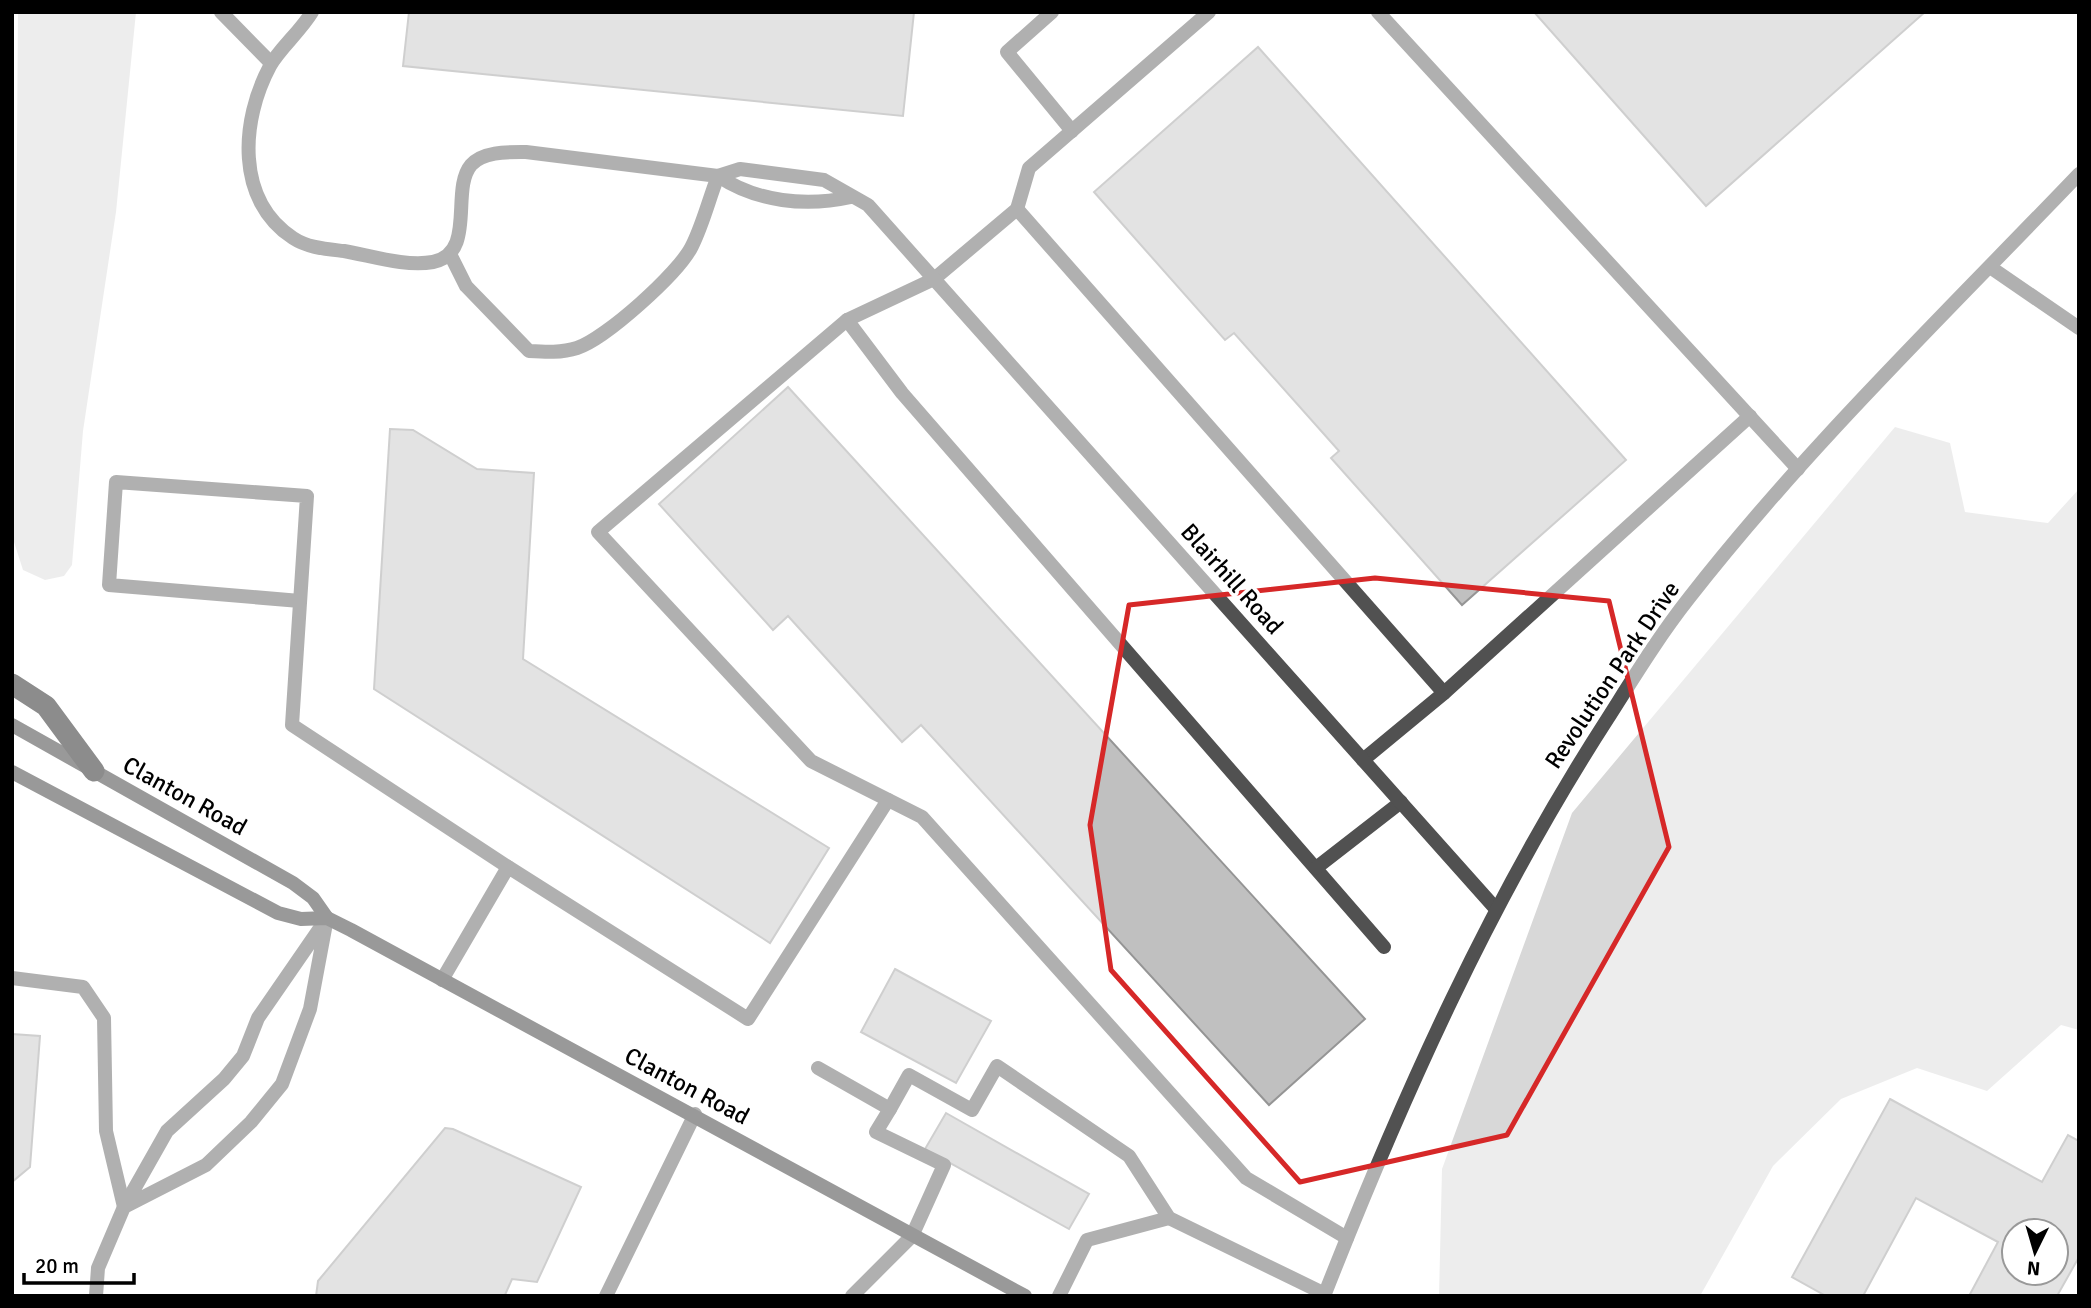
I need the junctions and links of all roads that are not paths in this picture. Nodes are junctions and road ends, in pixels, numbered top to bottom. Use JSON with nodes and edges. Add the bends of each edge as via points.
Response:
{"nodes":[{"id":1,"x":221,"y":12,"type":"edge"},
{"id":2,"x":312,"y":12,"type":"edge"},
{"id":3,"x":1052,"y":12,"type":"edge"},
{"id":4,"x":1209,"y":12,"type":"edge"},
{"id":5,"x":1378,"y":12,"type":"edge"},
{"id":6,"x":271,"y":63,"type":"junction"},
{"id":7,"x":1072,"y":131,"type":"junction"},
{"id":8,"x":2079,"y":174,"type":"edge"},
{"id":9,"x":718,"y":176,"type":"junction"},
{"id":10,"x":851,"y":197,"type":"junction"},
{"id":11,"x":1017,"y":209,"type":"junction"},
{"id":12,"x":450,"y":254,"type":"junction"},
{"id":13,"x":1990,"y":267,"type":"junction"},
{"id":14,"x":934,"y":279,"type":"junction"},
{"id":15,"x":847,"y":320,"type":"junction"},
{"id":16,"x":2079,"y":328,"type":"edge"},
{"id":17,"x":1750,"y":416,"type":"junction"},
{"id":18,"x":1798,"y":469,"type":"junction"},
{"id":19,"x":300,"y":601,"type":"junction"},
{"id":20,"x":12,"y":684,"type":"edge"},
{"id":21,"x":1444,"y":693,"type":"junction"},
{"id":22,"x":12,"y":725,"type":"edge"},
{"id":23,"x":1363,"y":760,"type":"junction"},
{"id":24,"x":93,"y":771,"type":"junction"},
{"id":25,"x":12,"y":772,"type":"edge"},
{"id":26,"x":888,"y":800,"type":"junction"},
{"id":27,"x":1401,"y":802,"type":"junction"},
{"id":28,"x":508,"y":867,"type":"junction"},
{"id":29,"x":1316,"y":868,"type":"junction"},
{"id":30,"x":1496,"y":909,"type":"junction"},
{"id":31,"x":327,"y":918,"type":"junction"},
{"id":32,"x":1384,"y":947,"type":"dead end"},
{"id":33,"x":12,"y":978,"type":"edge"},
{"id":34,"x":442,"y":980,"type":"junction"},
{"id":35,"x":818,"y":1068,"type":"dead end"},
{"id":36,"x":890,"y":1109,"type":"junction"},
{"id":37,"x":695,"y":1114,"type":"junction"},
{"id":38,"x":124,"y":1207,"type":"junction"},
{"id":39,"x":1169,"y":1218,"type":"junction"},
{"id":40,"x":912,"y":1236,"type":"junction"},
{"id":41,"x":1347,"y":1238,"type":"junction"},
{"id":42,"x":1324,"y":1295,"type":"edge"},
{"id":43,"x":96,"y":1296,"type":"edge"},
{"id":44,"x":606,"y":1296,"type":"edge"},
{"id":45,"x":852,"y":1296,"type":"edge"},
{"id":46,"x":1025,"y":1296,"type":"edge"},
{"id":47,"x":1059,"y":1296,"type":"edge"}],
"edges":[{"from":1,"to":6,"type":"street"},
{"from":2,"to":6,"type":"street","via":[[300,33]]},
{"from":3,"to":7,"type":"street","via":[[1006,52]]},
{"from":4,"to":7,"type":"street"},
{"from":5,"to":17,"type":"street"},
{"from":6,"to":12,"type":"street","via":[[256,99],[247,142],[250,173],[275,223],[294,239],[313,246],[417,263],[436,262]]},
{"from":7,"to":11,"type":"street","via":[[1029,168]]},
{"from":8,"to":13,"type":"street","name":"Revolution Park Drive"},
{"from":9,"to":10,"type":"street","via":[[753,194],[790,201],[823,203]]},
{"from":9,"to":10,"type":"street","name":"Blairhill Road","via":[[740,169],[803,175],[824,180]]},
{"from":9,"to":12,"type":"street","via":[[526,152],[482,157],[470,166],[458,240]]},
{"from":9,"to":12,"type":"street","via":[[691,249],[604,335],[577,349],[529,351],[466,286]]},
{"from":10,"to":14,"type":"street","name":"Blairhill Road","via":[[868,205]]},
{"from":11,"to":14,"type":"street"},
{"from":11,"to":21,"type":"street"},
{"from":13,"to":16,"type":"street"},
{"from":13,"to":18,"type":"street","name":"Revolution Park Drive"},
{"from":14,"to":15,"type":"street"},
{"from":14,"to":23,"type":"street","name":"Blairhill Road"},
{"from":15,"to":26,"type":"street","via":[[598,532],[811,761]]},
{"from":15,"to":29,"type":"street","via":[[902,393]]},
{"from":17,"to":18,"type":"street"},
{"from":17,"to":21,"type":"street"},
{"from":18,"to":30,"type":"street","name":"Revolution Park Drive","via":[[1704,579],[1651,651],[1590,745]]},
{"from":19,"to":19,"type":"street","via":[[307,496],[116,482],[109,584]]},
{"from":19,"to":28,"type":"street","via":[[292,724]]},
{"from":20,"to":24,"type":"highway","via":[[46,706]]},
{"from":21,"to":23,"type":"street"},
{"from":22,"to":24,"type":"main road","name":"Clanton Road"},
{"from":23,"to":27,"type":"street","name":"Blairhill Road"},
{"from":24,"to":31,"type":"main road","name":"Clanton Road","via":[[293,883],[313,898]]},
{"from":25,"to":31,"type":"main road","name":"Clanton Road","via":[[278,913],[301,919]]},
{"from":26,"to":28,"type":"street","via":[[748,1018]]},
{"from":26,"to":41,"type":"street","via":[[922,817],[1246,1178]]},
{"from":27,"to":29,"type":"street"},
{"from":27,"to":30,"type":"street","name":"Blairhill Road"},
{"from":28,"to":34,"type":"street"},
{"from":29,"to":32,"type":"street"},
{"from":30,"to":41,"type":"street","name":"Revolution Park Drive","via":[[1427,1047]]},
{"from":31,"to":34,"type":"main road","name":"Clanton Road"},
{"from":31,"to":38,"type":"street","via":[[258,1018],[243,1056],[167,1131]]},
{"from":31,"to":38,"type":"street","via":[[310,1009],[282,1084],[206,1166]]},
{"from":33,"to":38,"type":"street","via":[[83,987],[104,1018],[106,1131]]},
{"from":34,"to":37,"type":"main road","name":"Clanton Road"},
{"from":35,"to":36,"type":"street"},
{"from":36,"to":39,"type":"street","via":[[909,1075],[972,1110],[997,1066],[1129,1156]]},
{"from":36,"to":40,"type":"street","via":[[876,1132],[944,1165]]},
{"from":37,"to":40,"type":"main road","name":"Clanton Road"},
{"from":37,"to":44,"type":"street"},
{"from":38,"to":43,"type":"street","via":[[98,1268]]},
{"from":39,"to":42,"type":"street"},
{"from":39,"to":47,"type":"street","via":[[1087,1240]]},
{"from":40,"to":45,"type":"street"},
{"from":40,"to":46,"type":"main road","name":"Clanton Road"},
{"from":41,"to":42,"type":"street","name":"Revolution Park Drive"}]}
